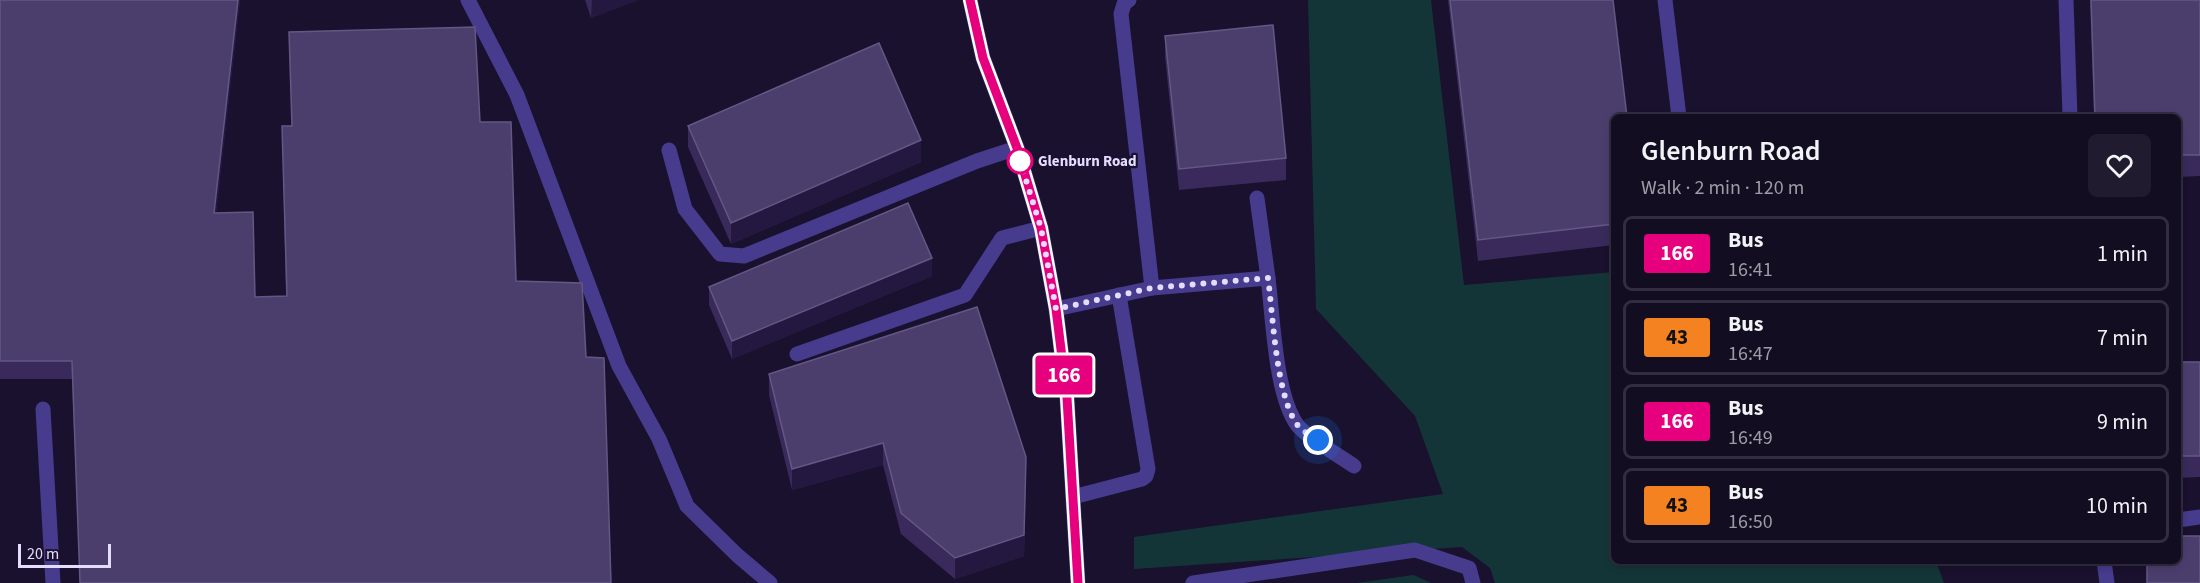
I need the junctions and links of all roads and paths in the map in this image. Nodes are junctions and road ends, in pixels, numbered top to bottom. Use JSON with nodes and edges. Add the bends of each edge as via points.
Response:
{"nodes":[{"id":1,"x":468,"y":0,"type":"edge"},
{"id":2,"x":970,"y":0,"type":"edge"},
{"id":3,"x":1129,"y":0,"type":"edge"},
{"id":4,"x":1665,"y":0,"type":"edge"},
{"id":5,"x":2066,"y":0,"type":"edge"},
{"id":6,"x":1679,"y":114,"type":"edge"},
{"id":7,"x":2070,"y":114,"type":"edge"},
{"id":8,"x":1017,"y":148,"type":"junction"},
{"id":9,"x":669,"y":150,"type":"dead end"},
{"id":10,"x":1257,"y":198,"type":"dead end"},
{"id":11,"x":1041,"y":228,"type":"junction"},
{"id":12,"x":1268,"y":278,"type":"junction"},
{"id":13,"x":1152,"y":288,"type":"junction"},
{"id":14,"x":1119,"y":295,"type":"junction"},
{"id":15,"x":1056,"y":309,"type":"junction"},
{"id":16,"x":797,"y":354,"type":"dead end"},
{"id":17,"x":43,"y":409,"type":"dead end"},
{"id":18,"x":1354,"y":466,"type":"dead end"},
{"id":19,"x":1073,"y":497,"type":"junction"},
{"id":20,"x":2200,"y":517,"type":"edge"},
{"id":21,"x":2181,"y":520,"type":"edge"},
{"id":22,"x":2104,"y":564,"type":"edge"},
{"id":23,"x":53,"y":583,"type":"edge"},
{"id":24,"x":770,"y":583,"type":"edge"},
{"id":25,"x":1078,"y":583,"type":"edge"},
{"id":26,"x":1193,"y":583,"type":"edge"},
{"id":27,"x":1473,"y":583,"type":"edge"},
{"id":28,"x":2107,"y":583,"type":"edge"}],
"edges":[{"from":1,"to":24,"type":"street","via":[[517,95],[619,366],[659,439],[687,506]]},
{"from":2,"to":8,"type":"street","via":[[983,58]]},
{"from":3,"to":13,"type":"street","via":[[1121,14]]},
{"from":4,"to":6,"type":"street"},
{"from":5,"to":7,"type":"street"},
{"from":8,"to":9,"type":"street","via":[[977,160],[744,256],[720,254],[684,209]]},
{"from":8,"to":11,"type":"street"},
{"from":10,"to":12,"type":"street"},
{"from":11,"to":15,"type":"street"},
{"from":11,"to":16,"type":"street","via":[[1002,238],[965,295]]},
{"from":12,"to":13,"type":"street"},
{"from":12,"to":18,"type":"street","via":[[1282,391],[1289,410],[1300,428]]},
{"from":13,"to":14,"type":"street"},
{"from":14,"to":15,"type":"street"},
{"from":14,"to":19,"type":"street","via":[[1148,469],[1142,479]]},
{"from":15,"to":19,"type":"street"},
{"from":17,"to":23,"type":"street"},
{"from":19,"to":25,"type":"street"},
{"from":20,"to":21,"type":"street"},
{"from":22,"to":28,"type":"street"},
{"from":26,"to":27,"type":"street","via":[[1414,550],[1469,568]]}]}
